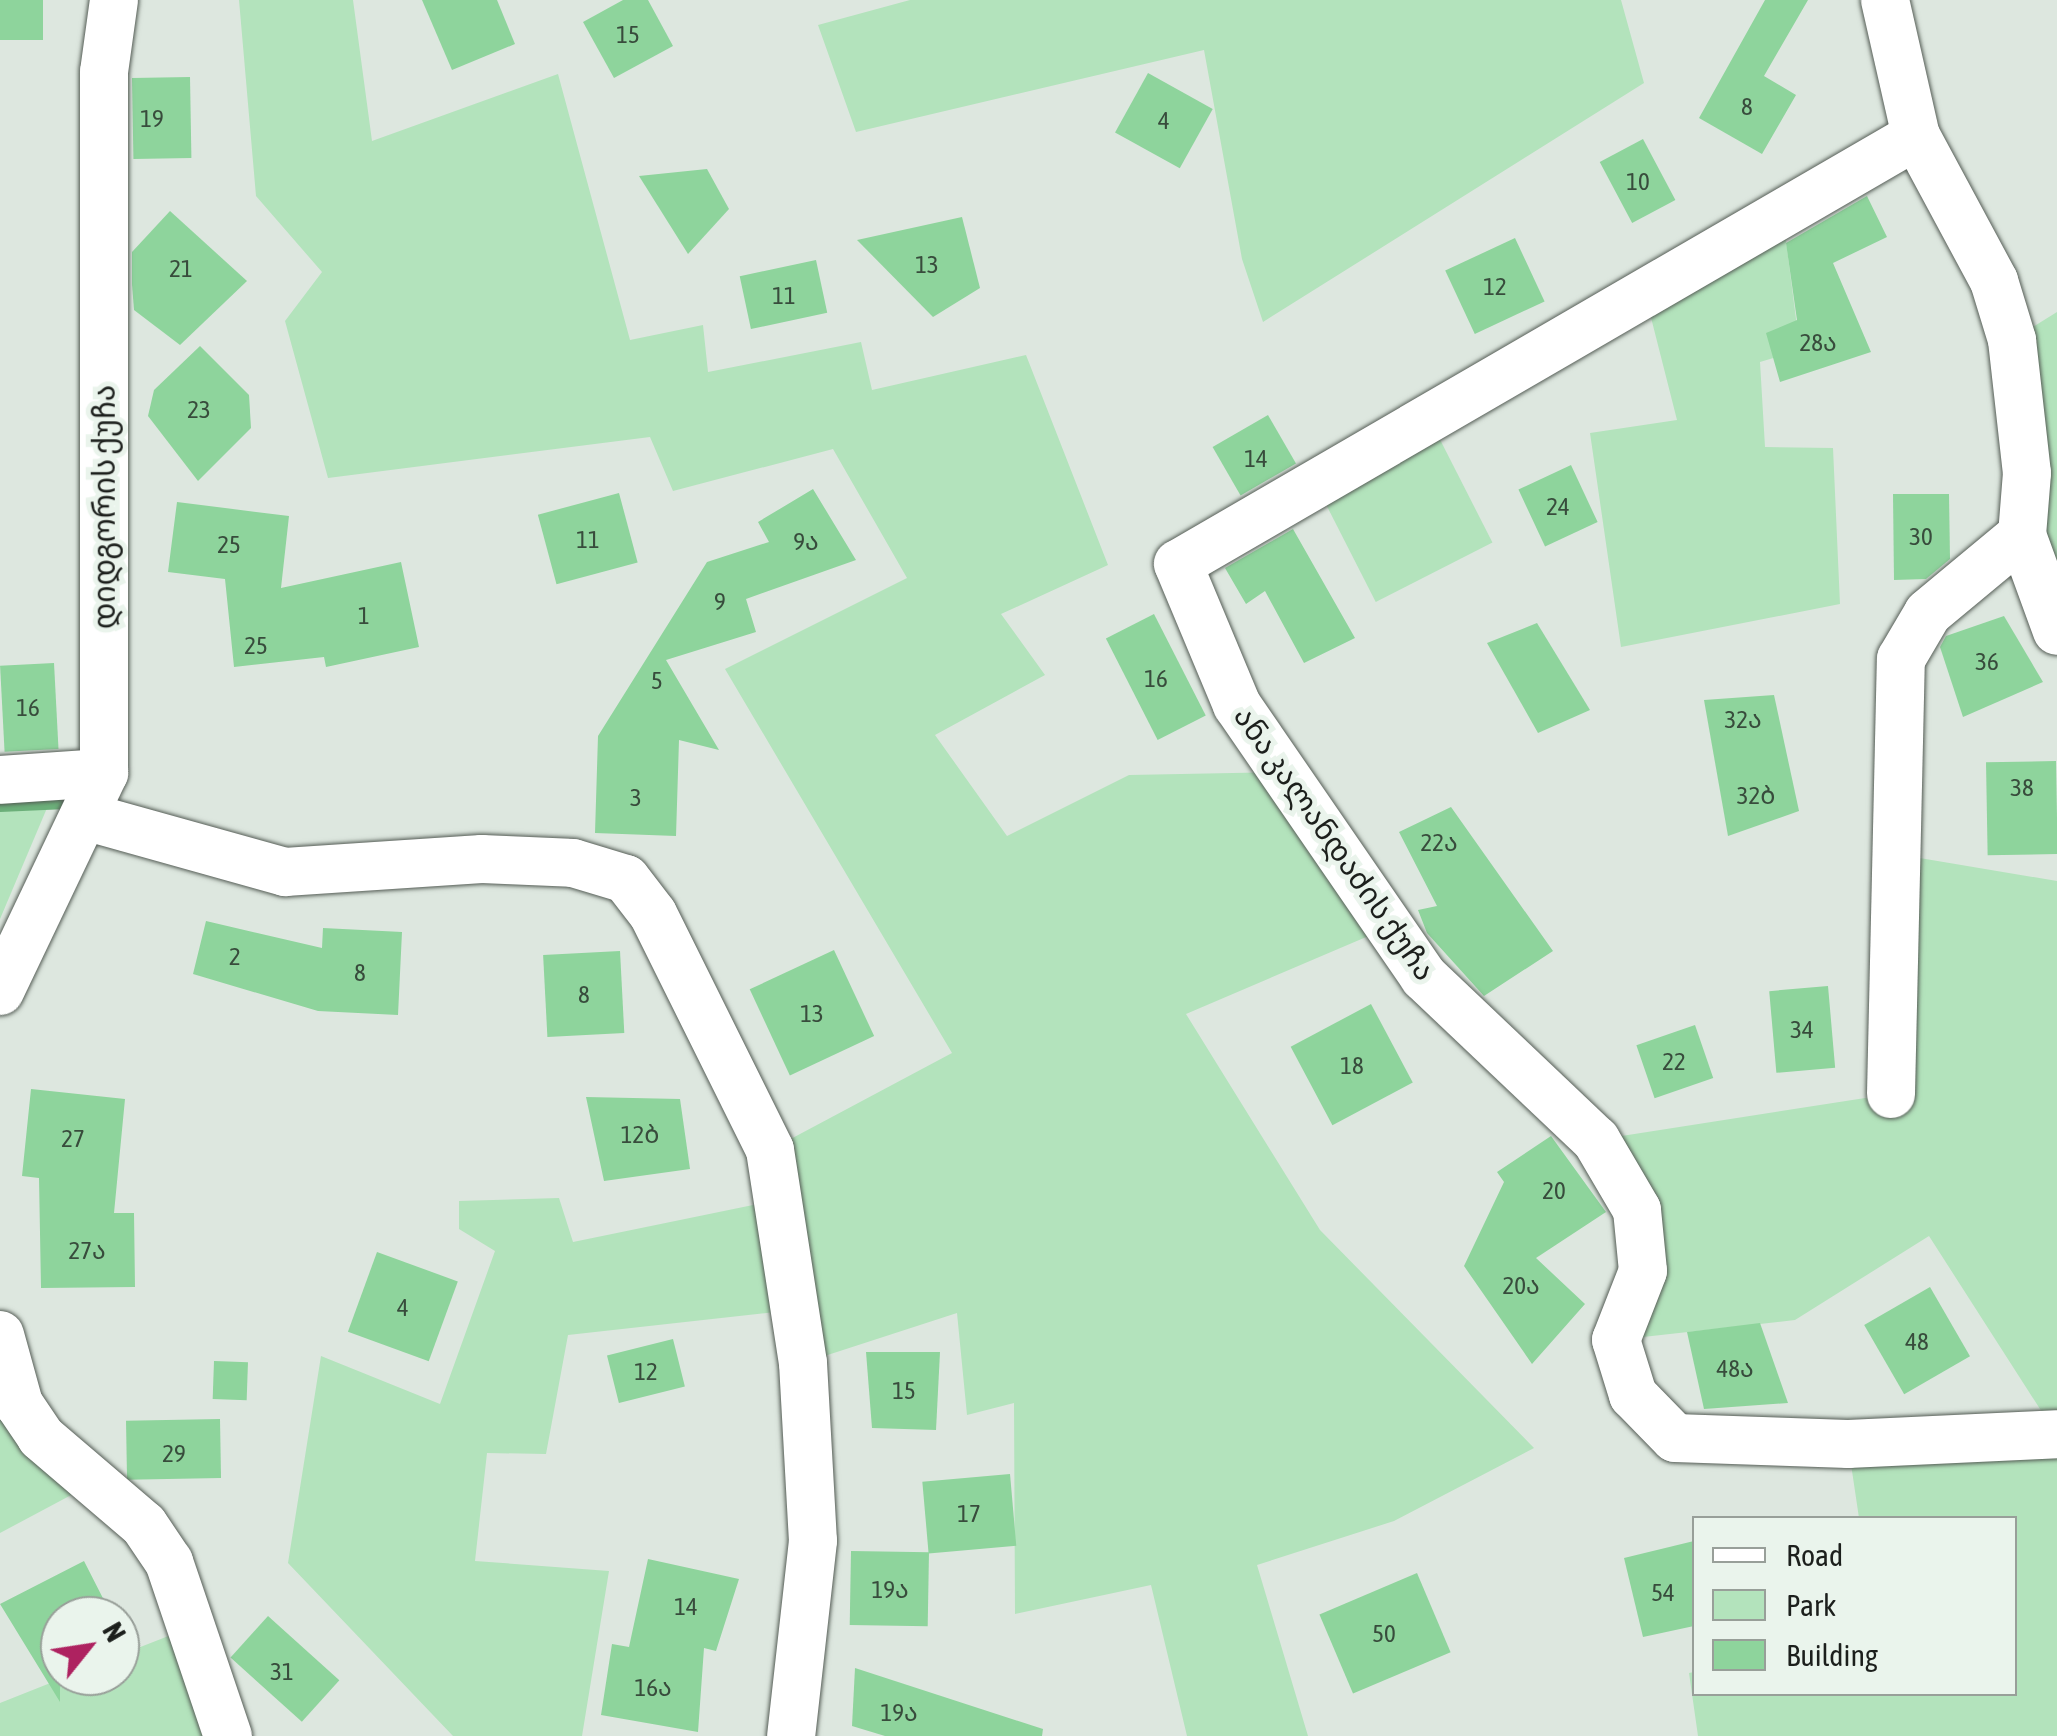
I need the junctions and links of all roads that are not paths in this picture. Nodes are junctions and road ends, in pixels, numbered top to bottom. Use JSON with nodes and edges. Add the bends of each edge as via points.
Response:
{"nodes":[{"id":1,"x":114,"y":0,"type":"edge"},
{"id":2,"x":1885,"y":0,"type":"edge"},
{"id":3,"x":1916,"y":136,"type":"junction"},
{"id":4,"x":2022,"y":535,"type":"junction"},
{"id":5,"x":2057,"y":631,"type":"edge"},
{"id":6,"x":104,"y":773,"type":"junction"},
{"id":7,"x":0,"y":780,"type":"edge"},
{"id":8,"x":88,"y":817,"type":"junction"},
{"id":9,"x":0,"y":991,"type":"edge"},
{"id":10,"x":1891,"y":1094,"type":"dead end"},
{"id":11,"x":0,"y":1335,"type":"edge"},
{"id":12,"x":2057,"y":1434,"type":"edge"},
{"id":13,"x":228,"y":1736,"type":"edge"},
{"id":14,"x":791,"y":1736,"type":"edge"}],
"edges":[{"from":1,"to":6,"type":"street","name":"დიდგორის ქუჩა","via":[[104,72]]},
{"from":2,"to":3,"type":"street"},
{"from":3,"to":4,"type":"street","via":[[1994,280],[2012,340],[2027,473]]},
{"from":3,"to":12,"type":"street","name":"ანა კალანდაძის ქუჩა","via":[[1178,564],[1237,704],[1424,977],[1596,1140],[1637,1210],[1643,1270],[1616,1340],[1634,1395],[1675,1438],[1848,1444]]},
{"from":4,"to":5,"type":"street"},
{"from":4,"to":10,"type":"street","via":[[1928,613],[1901,658]]},
{"from":6,"to":7,"type":"street"},
{"from":6,"to":8,"type":"street","name":"დიდგორის ქუჩა"},
{"from":8,"to":9,"type":"street","name":"დიდგორის ქუჩა"},
{"from":8,"to":14,"type":"street","via":[[285,872],[482,858],[573,863],[626,878],[653,914],[770,1150],[803,1363],[813,1541]]},
{"from":11,"to":13,"type":"street","via":[[19,1404],[42,1436],[144,1525],[169,1562]]}]}
